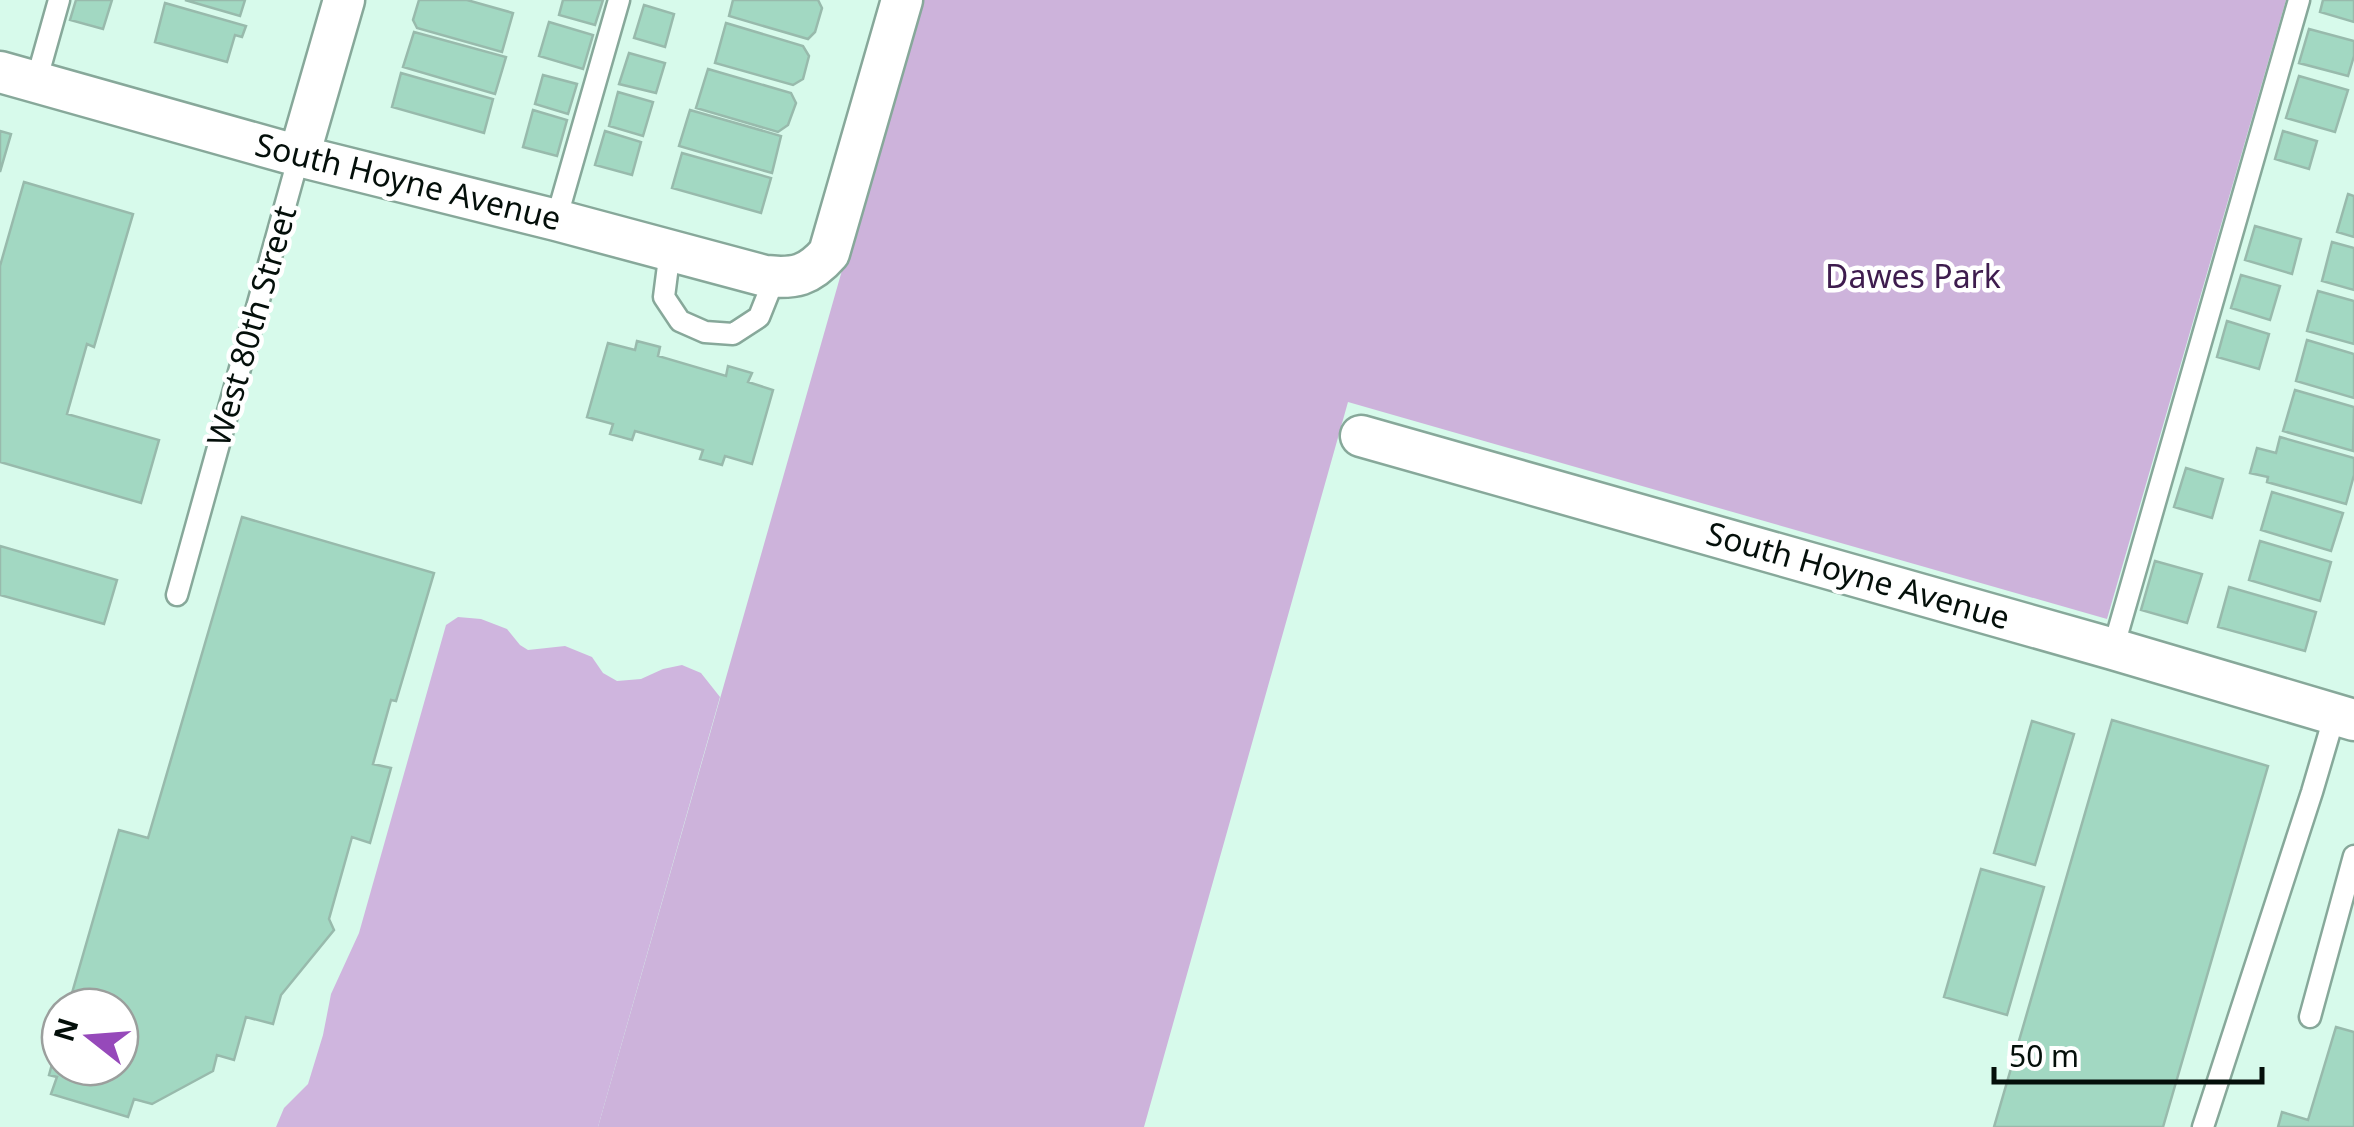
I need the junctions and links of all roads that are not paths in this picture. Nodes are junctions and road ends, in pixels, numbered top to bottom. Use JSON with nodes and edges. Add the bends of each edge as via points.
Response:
{"nodes":[{"id":1,"x":60,"y":0,"type":"edge"},
{"id":2,"x":344,"y":0,"type":"edge"},
{"id":3,"x":619,"y":0,"type":"edge"},
{"id":4,"x":902,"y":0,"type":"edge"},
{"id":5,"x":2300,"y":0,"type":"edge"},
{"id":6,"x":18,"y":77,"type":"edge"},
{"id":7,"x":299,"y":156,"type":"junction"},
{"id":8,"x":556,"y":220,"type":"junction"},
{"id":9,"x":670,"y":250,"type":"junction"},
{"id":10,"x":775,"y":277,"type":"junction"},
{"id":11,"x":1361,"y":436,"type":"dead end"},
{"id":12,"x":176,"y":596,"type":"dead end"},
{"id":13,"x":2113,"y":649,"type":"junction"},
{"id":14,"x":2344,"y":717,"type":"edge"},
{"id":15,"x":2354,"y":856,"type":"edge"},
{"id":16,"x":2310,"y":1017,"type":"dead end"},
{"id":17,"x":2203,"y":1127,"type":"edge"}],
"edges":[{"from":1,"to":6,"type":"lane"},
{"from":2,"to":7,"type":"street","name":"West 80th Street"},
{"from":3,"to":8,"type":"lane"},
{"from":4,"to":10,"type":"street","name":"South Hoyne Avenue","via":[[829,253],[800,276]]},
{"from":5,"to":13,"type":"lane"},
{"from":6,"to":7,"type":"street","name":"South Hoyne Avenue"},
{"from":7,"to":8,"type":"street","name":"South Hoyne Avenue"},
{"from":7,"to":12,"type":"lane","name":"West 80th Street"},
{"from":8,"to":9,"type":"street","name":"South Hoyne Avenue"},
{"from":9,"to":10,"type":"street","name":"South Hoyne Avenue"},
{"from":9,"to":10,"type":"lane","via":[[664,297],[680,321],[705,332],[733,334],[759,316]]},
{"from":11,"to":13,"type":"street","name":"South Hoyne Avenue"},
{"from":13,"to":14,"type":"street","name":"South Hoyne Avenue"},
{"from":14,"to":17,"type":"lane","via":[[2312,792]]},
{"from":15,"to":16,"type":"lane"}]}
